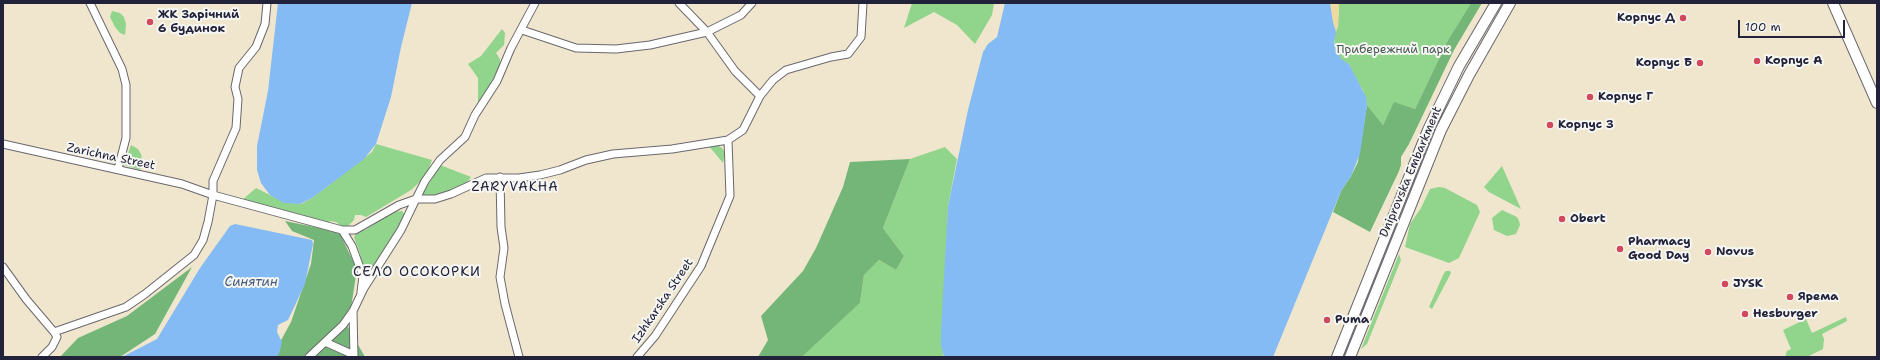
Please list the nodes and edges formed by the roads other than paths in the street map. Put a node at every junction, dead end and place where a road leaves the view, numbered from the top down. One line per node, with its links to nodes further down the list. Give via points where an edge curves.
1 (90, 3): 16 (street, via 122,69 126,85 126,138)
2 (267, 3): 18 (street, via 265,24 256,46 239,68 235,87 238,99 236,128 213,181)
3 (535, 3): 10 (street)
4 (679, 3): 11 (street)
5 (752, 3): 11 (street, via 741,15)
6 (862, 3): 12 (street, via 861,37 848,54 786,70 773,80)
7 (1496, 3): 31 (main road, Dniprovska Embarkment, via 1459,66 1428,130)
8 (1510, 3): 32 (main road, Dniprovska Embarkment, via 1441,130)
9 (1833, 3): 13 (main road)
10 (522, 30): 11 (street, via 576,48 616,49 650,45); 19 (street, via 465,137 440,160)
11 (707, 32): 12 (street, via 735,71)
12 (760, 96): 14 (street, via 743,130)
13 (1877, 103)
14 (728, 140): 17 (street, via 672,149 613,154 540,175); 30 (street, Izhkarska Street, via 730,196 701,266)
15 (3, 144): 16 (street, Zarichna Street)
16 (118, 169): 18 (street, Zarichna Street, via 182,184)
17 (500, 177): 19 (street, via 486,178 452,194 434,199); 29 (street, via 504,248 500,277)
18 (213, 195): 20 (street, Zarichna Street); 24 (street, via 203,240 194,255 126,307)
19 (416, 199): 20 (street, via 399,205 355,230); 22 (street, via 401,230)
20 (342, 230): 22 (street, via 352,246 363,276)
21 (3, 266): 24 (street)
22 (360, 295): 23 (street)
23 (353, 311): 25 (street); 26 (street)
24 (54, 332): 27 (street, via 57,337)
25 (325, 342): 26 (street); 28 (street)
26 (354, 356)
27 (42, 357)
28 (309, 357)
29 (519, 357)
30 (637, 357)
31 (1336, 357)
32 (1350, 357)

